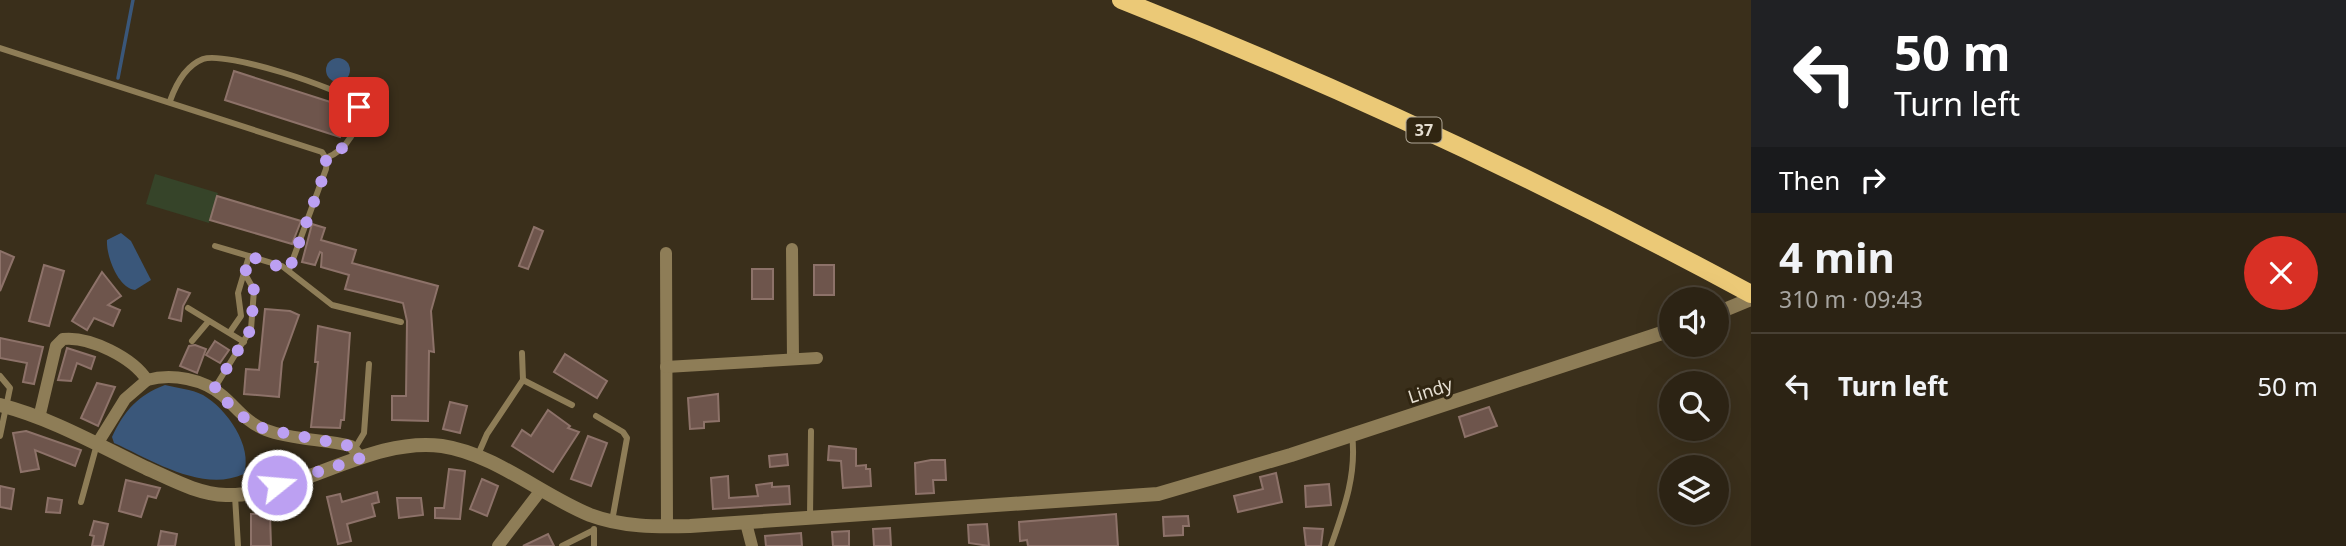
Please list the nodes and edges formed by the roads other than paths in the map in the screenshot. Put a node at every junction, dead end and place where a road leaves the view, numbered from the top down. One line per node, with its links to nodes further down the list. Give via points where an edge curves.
1 (1121, 0): 11 (main road, 37, via 1382,111 1576,203)
2 (0, 48): 3 (lane)
3 (170, 101): 4 (lane, via 312,147); 4 (lane, via 181,76 199,61 249,62 359,104 348,143)
4 (326, 158): 9 (lane)
5 (215, 246): 8 (lane)
6 (792, 248): 24 (street)
7 (666, 253): 26 (street)
8 (249, 256): 9 (lane); 10 (lane)
9 (289, 270): 17 (lane, via 332,305)
10 (245, 274): 14 (lane, via 238,293); 15 (lane, via 254,290)
11 (1751, 297): 13 (street)
12 (188, 307): 16 (lane)
13 (1729, 307)
14 (241, 310): 15 (lane); 18 (lane)
15 (253, 312): 21 (lane)
16 (208, 322): 18 (lane); 20 (lane)
17 (401, 322)
18 (230, 332): 21 (lane)
19 (1659, 334): 36 (street, Lindy)
20 (192, 341)
21 (244, 342): 30 (lane)
22 (522, 353): 29 (lane)
23 (817, 358): 24 (street)
24 (793, 359): 26 (street)
25 (369, 364): 39 (lane, via 364,433)
26 (666, 367): 47 (street)
27 (0, 376): 32 (lane, via 10,385)
28 (147, 380): 30 (street, via 170,377); 34 (street, via 121,358 80,340 63,339 56,346); 38 (street, via 125,399)
29 (523, 380): 31 (lane); 40 (lane)
30 (214, 389): 39 (street, via 240,415 264,429)
31 (572, 405)
32 (3, 406): 34 (street); 37 (lane)
33 (596, 416): 45 (lane, via 626,438)
34 (38, 418): 38 (street)
35 (811, 431): 44 (lane)
36 (1352, 435): 44 (street, Lindy, via 1200,484 1135,497); 54 (lane, via 1351,484)
37 (0, 436)
38 (97, 444): 42 (street, via 193,488); 43 (lane)
39 (358, 453): 40 (street, Lindy, via 431,445); 42 (street, Lindy)
40 (477, 457): 41 (street, Lindy)
41 (541, 490): 45 (street, Lindy); 50 (street)
42 (235, 494): 49 (lane)
43 (81, 502)
44 (810, 519): 46 (street, Lindy)
45 (602, 523): 47 (street, Lindy); 48 (lane); 52 (lane)
46 (746, 523): 47 (street, Lindy); 53 (street)
47 (667, 527)
48 (569, 544): 51 (lane)
49 (238, 546)
50 (498, 546)
51 (562, 546)
52 (594, 546)
53 (752, 546)
54 (1332, 546)

